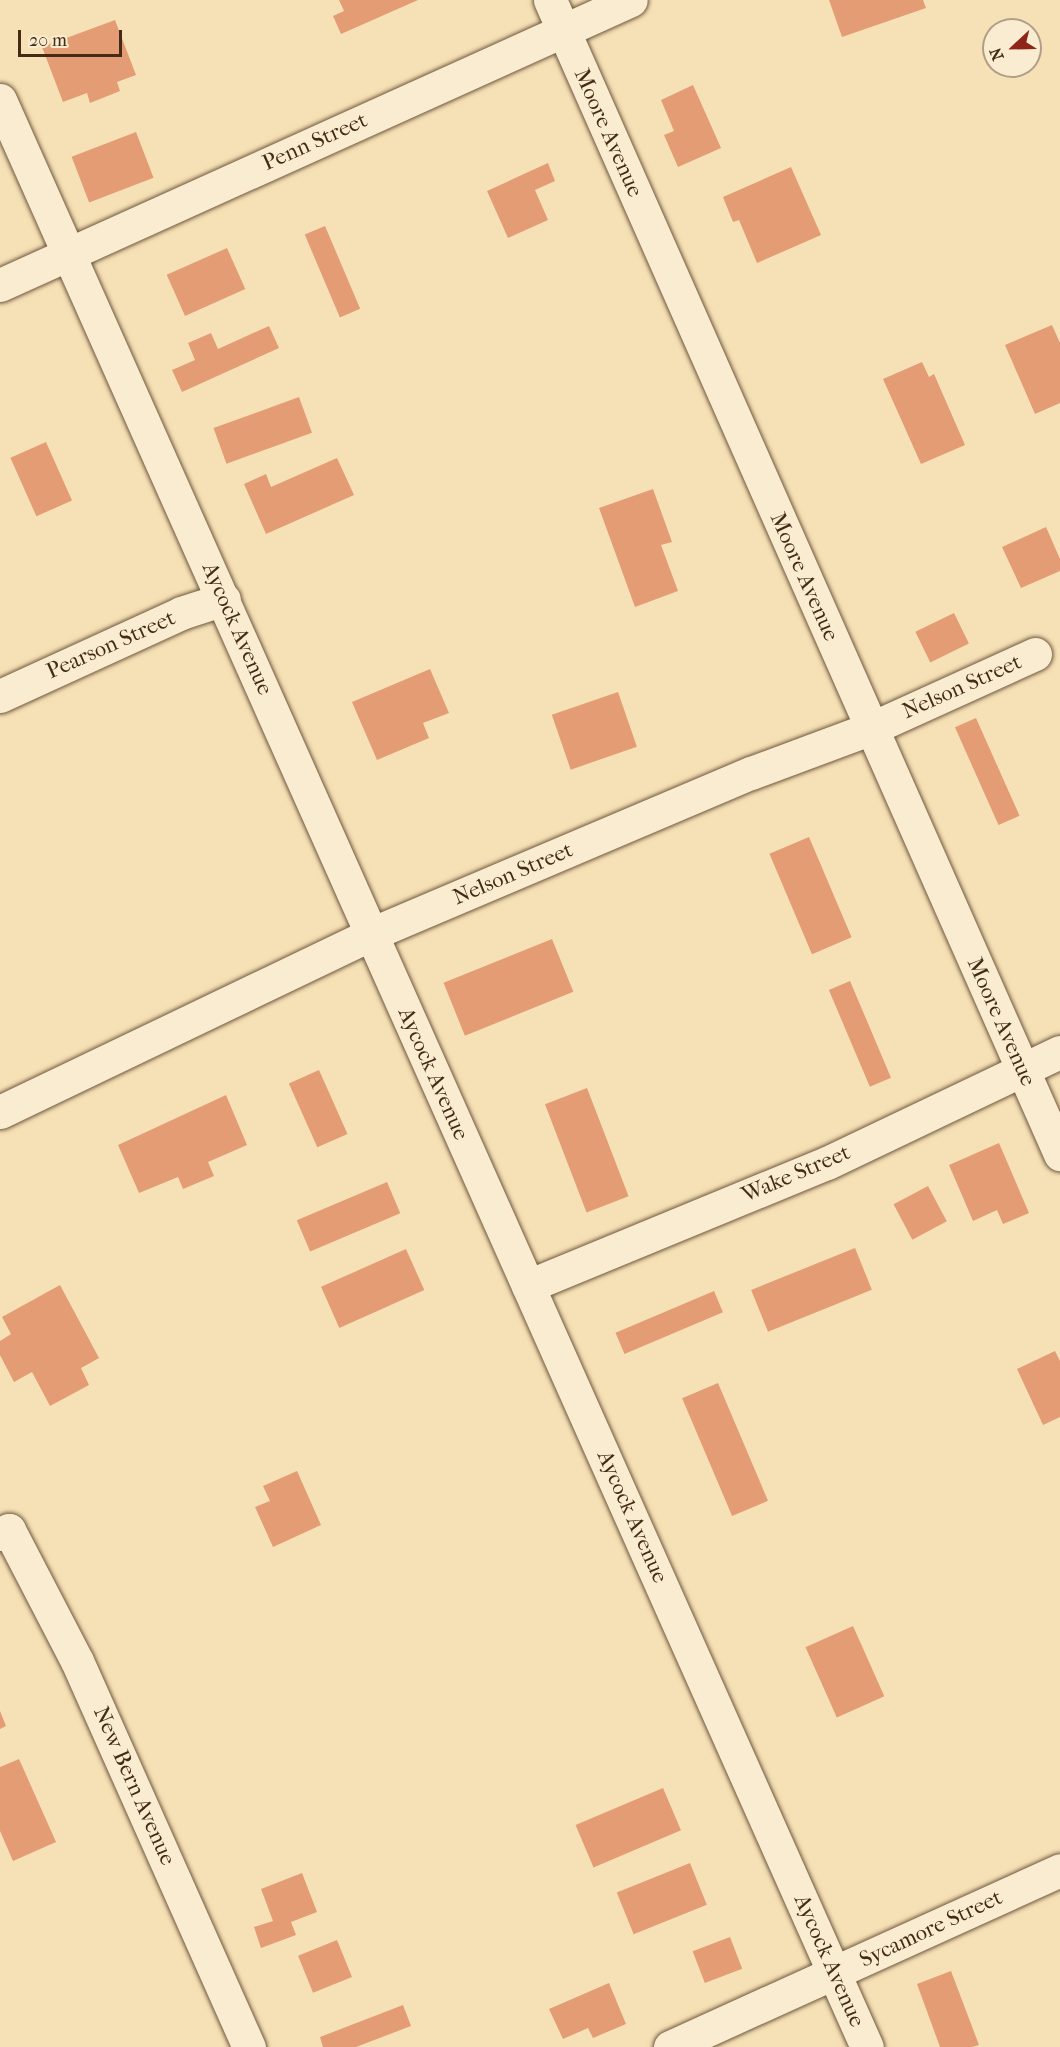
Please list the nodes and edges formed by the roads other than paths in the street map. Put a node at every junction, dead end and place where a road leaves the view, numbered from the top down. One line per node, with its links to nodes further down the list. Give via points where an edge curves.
1 (550, 0): 3 (street, Moore Avenue)
2 (631, 0): 3 (street, Penn Street)
3 (564, 32): 5 (street, Penn Street); 10 (street, Moore Avenue)
4 (0, 100): 5 (street, Aycock Avenue)
5 (68, 255): 6 (street, Penn Street); 7 (street, Aycock Avenue)
6 (0, 285)
7 (224, 599): 9 (street, Pearson Street, via 181,614); 11 (street, Aycock Avenue)
8 (1035, 654): 10 (street, Nelson Street)
9 (0, 696)
10 (872, 728): 11 (street, Nelson Street, via 752,773); 13 (street, Moore Avenue)
11 (371, 934): 14 (street, Nelson Street); 16 (street, Aycock Avenue)
12 (1060, 1052): 13 (street, Wake Street)
13 (1023, 1071): 15 (street, Moore Avenue); 16 (street, Wake Street, via 827,1163)
14 (0, 1112)
15 (1060, 1154)
16 (528, 1286): 19 (street, Aycock Avenue)
17 (5, 1532): 20 (street, New Bern Avenue, via 77,1661)
18 (1060, 1870): 19 (street, Sycamore Street)
19 (834, 1973): 21 (street, Sycamore Street); 22 (street, Aycock Avenue)
20 (249, 2047)
21 (670, 2047)
22 (867, 2047)

